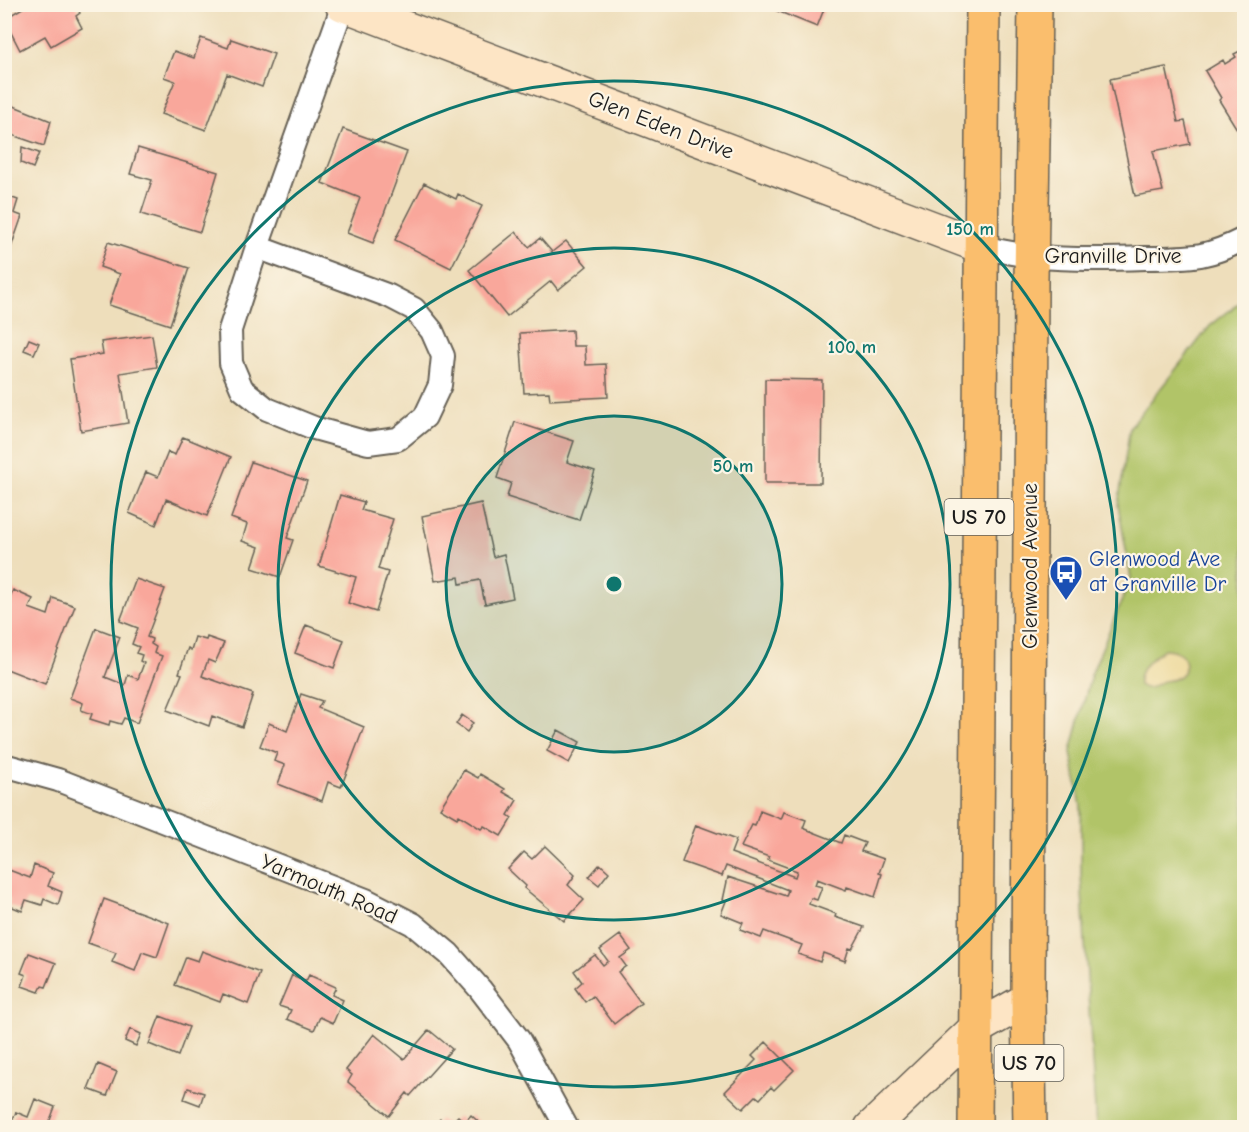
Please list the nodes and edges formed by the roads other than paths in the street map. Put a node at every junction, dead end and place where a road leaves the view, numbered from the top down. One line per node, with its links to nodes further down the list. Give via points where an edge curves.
1 (983, 4): 5 (main road, US 70)
2 (1035, 4): 7 (main road, Glenwood Avenue / US 70)
3 (343, 5): 5 (main road, Glen Eden Drive); 6 (street)
4 (1245, 239): 7 (street, Granville Drive, via 1188,257)
5 (980, 246): 7 (street, Granville Drive); 10 (main road, US 70)
6 (257, 247): 6 (street, via 230,330 231,363 242,388 267,409 314,428 368,443 398,439 424,417 440,385 443,356 432,331 414,309)
7 (1032, 256): 9 (main road, Glenwood Avenue / US 70)
8 (4, 765): 11 (street, Yarmouth Road, via 58,780 366,900 412,924 448,954 519,1040)
9 (1028, 999): 10 (main road); 14 (main road, Glenwood Avenue / US 70)
10 (975, 1029): 12 (main road); 13 (main road, US 70)
11 (567, 1128)
12 (871, 1128)
13 (975, 1128)
14 (1030, 1128)

